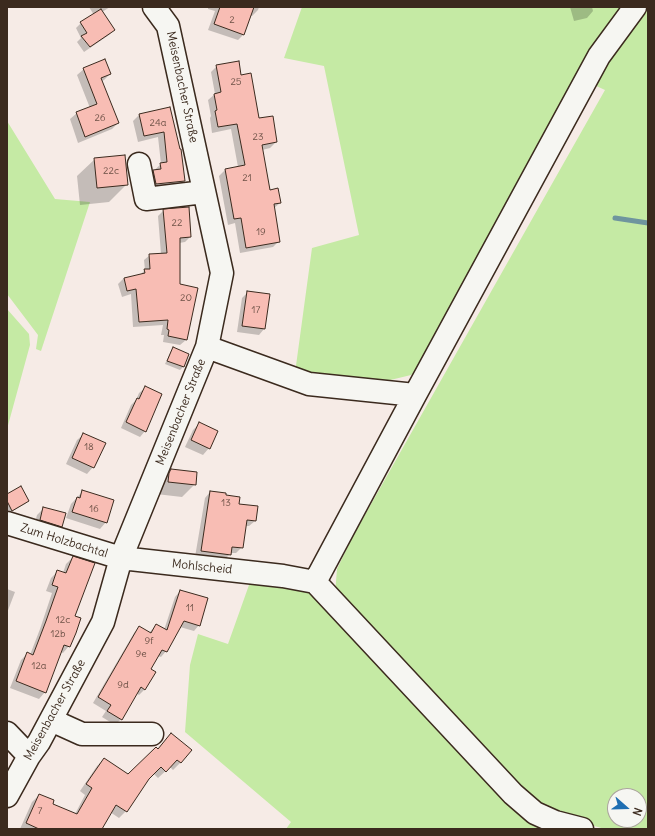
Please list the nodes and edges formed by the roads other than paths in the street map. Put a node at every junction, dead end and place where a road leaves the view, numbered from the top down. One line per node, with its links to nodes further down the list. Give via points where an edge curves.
1 (154, 7): 4 (street, Meisenbacher Straße, via 168,26)
2 (635, 7): 6 (street, via 599,56)
3 (140, 164): 4 (street, via 146,199)
4 (204, 192): 5 (street, Meisenbacher Straße, via 222,273)
5 (207, 347): 6 (street, via 308,384); 8 (street, Meisenbacher Straße)
6 (415, 395): 9 (street)
7 (7, 523): 8 (street, Zum Holzbachtal)
8 (121, 558): 9 (street, Mohlscheid, via 283,576); 10 (street, Meisenbacher Straße, via 103,622)
9 (315, 582): 15 (street, via 514,794 535,813 555,822)
10 (51, 720): 12 (street, via 82,734); 13 (street, Meisenbacher Straße)
11 (7, 733): 13 (street)
12 (152, 734)
13 (29, 756): 14 (street, Meisenbacher Straße)
14 (7, 796)
15 (582, 829)

